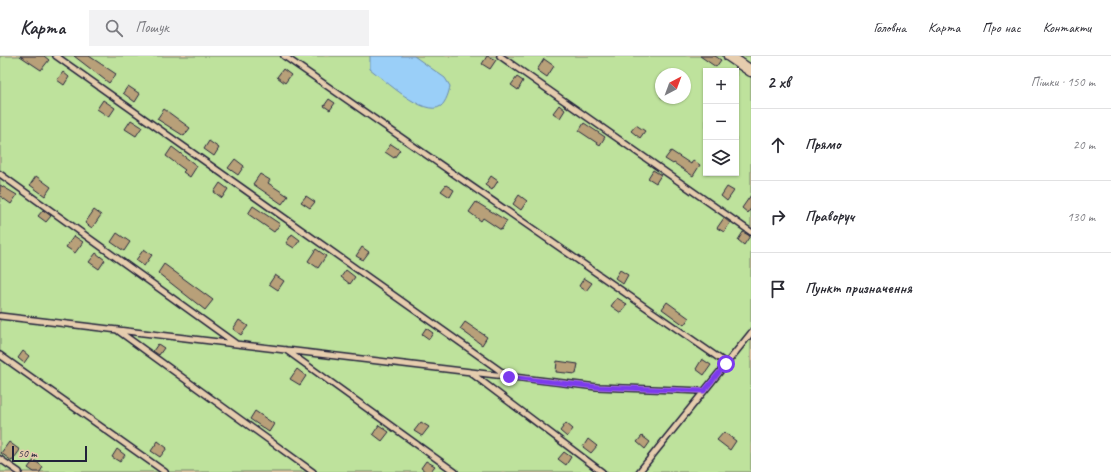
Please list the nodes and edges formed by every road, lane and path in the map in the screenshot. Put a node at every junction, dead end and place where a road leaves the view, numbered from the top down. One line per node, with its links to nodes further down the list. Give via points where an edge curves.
1 (56, 56): 16 (lane)
2 (284, 56): 14 (lane)
3 (500, 56): 7 (lane)
4 (728, 56): 5 (street)
5 (751, 71)
6 (0, 174): 11 (lane)
7 (751, 232)
8 (0, 316): 9 (lane)
9 (116, 330): 11 (lane); 21 (lane)
10 (751, 333): 14 (lane)
11 (236, 344): 12 (lane)
12 (285, 350): 15 (lane); 22 (lane)
13 (0, 355): 20 (lane)
14 (726, 364): 17 (lane)
15 (470, 372): 16 (lane); 23 (lane)
16 (509, 377): 17 (lane, via 597,387)
17 (704, 391): 24 (lane)
18 (0, 459): 19 (lane)
19 (19, 472)
20 (165, 472)
21 (313, 472)
22 (455, 472)
23 (602, 472)
24 (639, 472)

